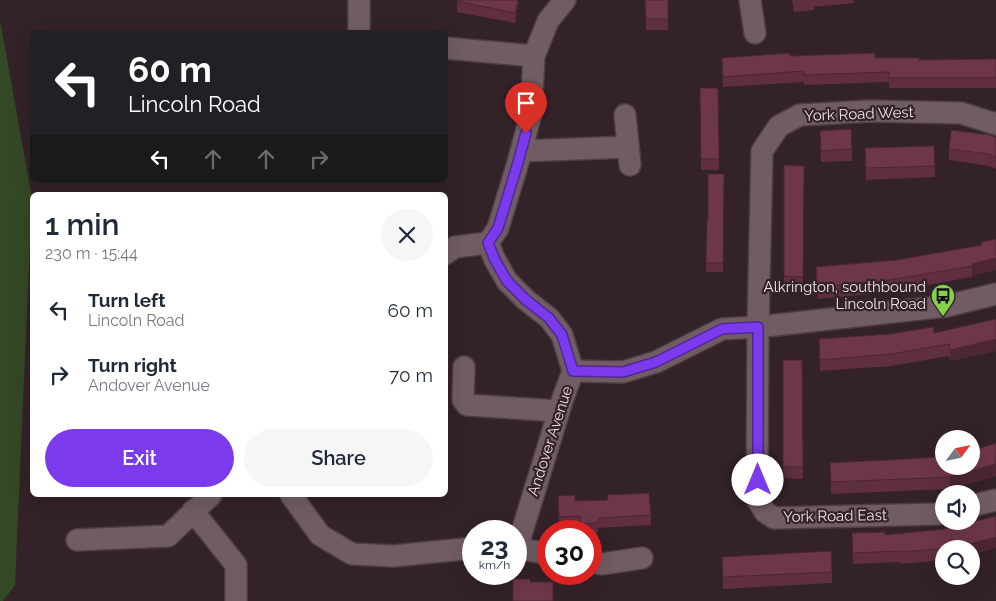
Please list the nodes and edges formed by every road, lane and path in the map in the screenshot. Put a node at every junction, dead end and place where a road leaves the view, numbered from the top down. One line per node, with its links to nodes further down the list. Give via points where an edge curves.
1 (359, 0): 4 (street)
2 (565, 0): 7 (street, via 548,21)
3 (750, 0): 5 (street)
4 (359, 30)
5 (755, 33)
6 (448, 48): 7 (street)
7 (534, 56): 10 (street, via 531,114)
8 (625, 115): 10 (street, via 629,156)
9 (996, 124): 14 (street, York Road West, via 961,113 870,111 800,115 779,126 762,151)
10 (521, 151): 11 (street, via 498,228)
11 (488, 243): 12 (street, via 455,247); 16 (street, Andover Avenue, via 507,281 549,318 562,335)
12 (448, 252)
13 (996, 294): 14 (street, via 947,306)
14 (758, 327): 16 (street, via 722,329 656,362 623,372); 23 (street, York Road East, via 757,499 766,512 774,518)
15 (464, 367): 17 (street, via 463,400 466,405)
16 (573, 371): 17 (street, Andover Avenue)
17 (559, 411): 24 (street, Andover Avenue)
18 (209, 497): 22 (street)
19 (292, 497): 26 (street, via 320,534 352,554 393,556)
20 (996, 500): 21 (street)
21 (980, 504)
22 (193, 511): 25 (street, via 168,536); 29 (street, via 236,565)
23 (935, 514)
24 (526, 520)
25 (77, 540)
26 (462, 549)
27 (642, 558): 28 (street)
28 (602, 564)
29 (236, 601)

